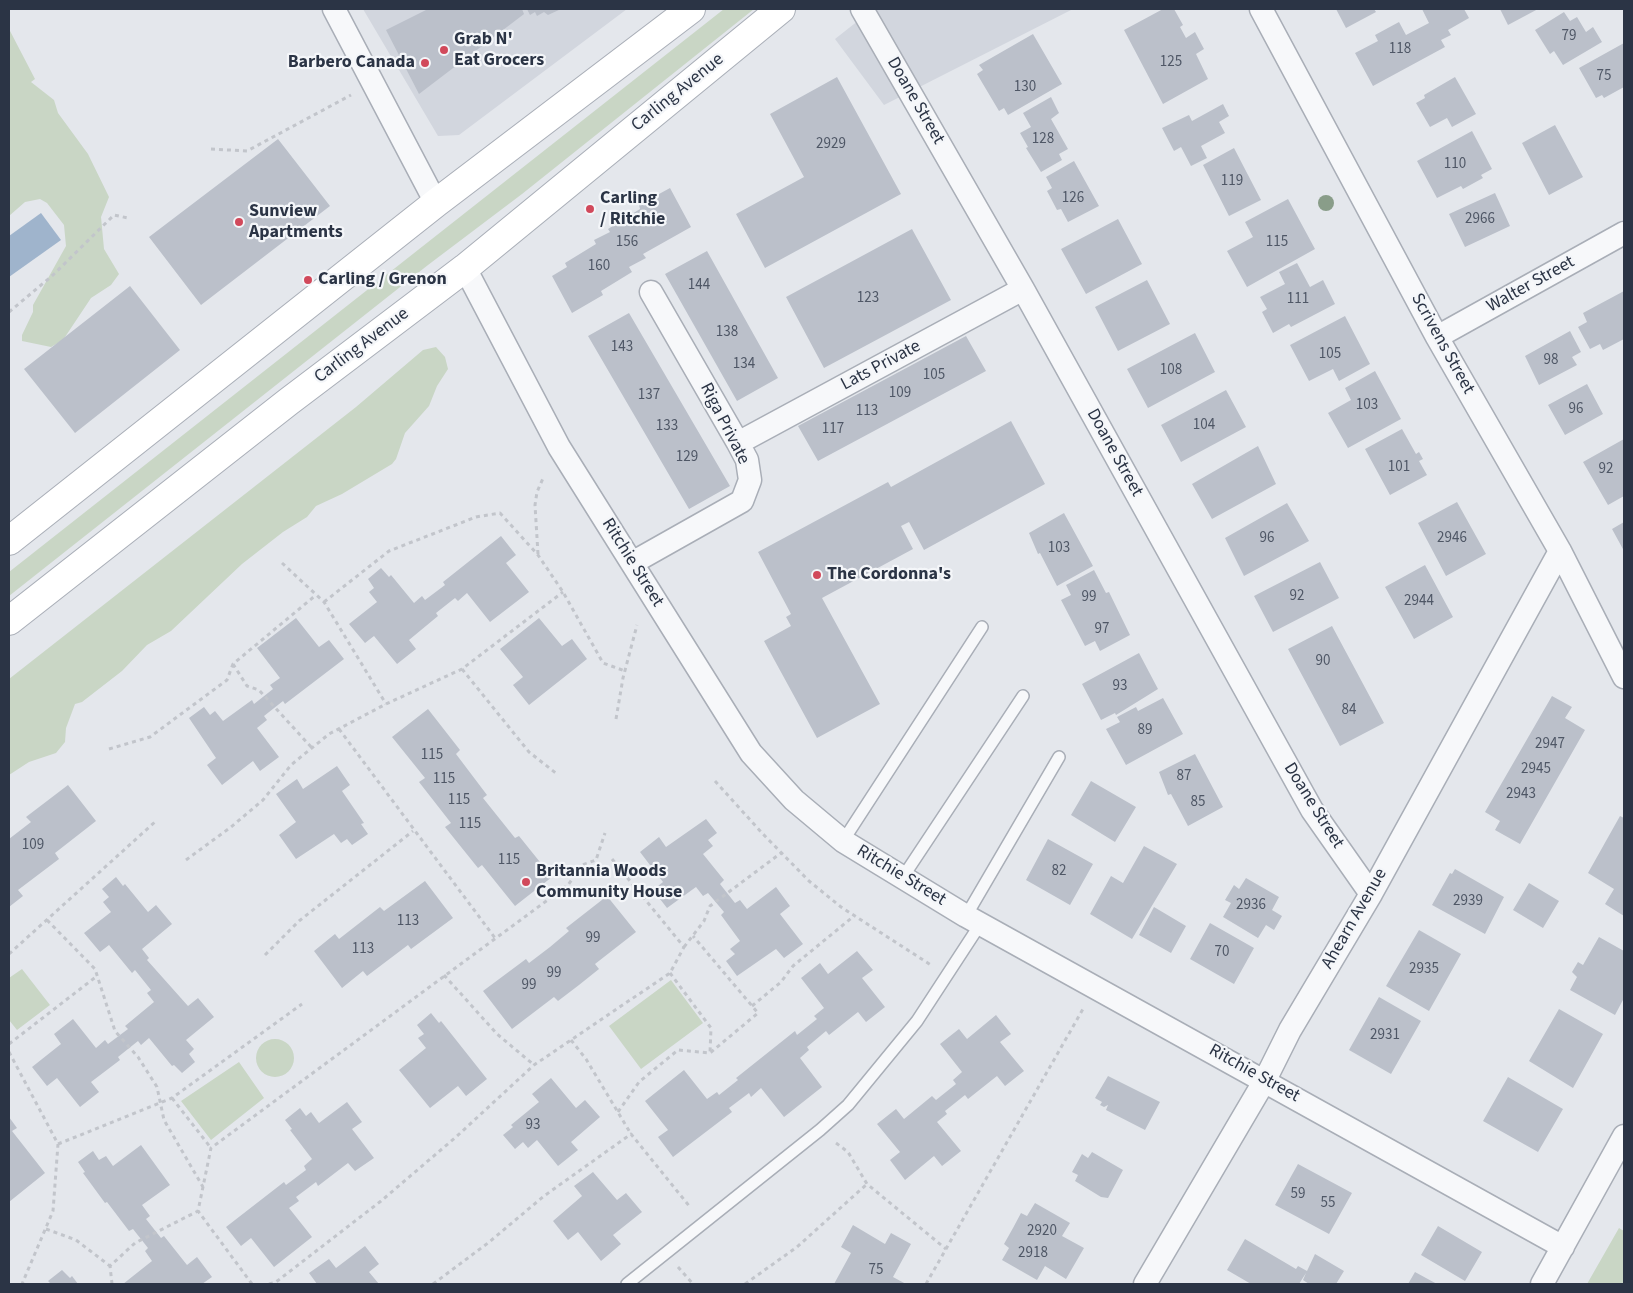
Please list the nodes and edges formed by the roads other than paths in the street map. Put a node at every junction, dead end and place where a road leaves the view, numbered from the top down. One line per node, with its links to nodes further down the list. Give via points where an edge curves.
1 (334, 9): 6 (street)
2 (691, 9): 6 (main road)
3 (781, 9): 8 (main road, Carling Avenue)
4 (862, 9): 9 (street, Doane Street)
5 (1261, 9): 11 (street, Scrivens Street)
6 (436, 203): 13 (main road)
7 (1624, 233): 11 (street, Walter Street)
8 (465, 268): 15 (street, Ritchie Street, via 559,447); 16 (main road, Carling Avenue)
9 (1024, 289): 12 (street, Lats Private); 23 (street, Doane Street, via 1312,810)
10 (651, 292): 12 (street, Riga Private)
11 (1437, 337): 14 (street, Scrivens Street)
12 (738, 443): 15 (street, Riga Private, via 747,460 750,480 742,501)
13 (9, 541)
14 (1560, 551): 18 (street, Scrivens Street); 23 (street, Ahearn Avenue)
15 (632, 563): 21 (street, Ritchie Street, via 751,753 794,800)
16 (9, 621)
17 (982, 627): 21 (lane)
18 (1624, 677)
19 (1023, 696): 22 (lane)
20 (1059, 757): 24 (lane)
21 (843, 841): 22 (street, Ritchie Street)
22 (903, 877): 24 (street, Ritchie Street)
23 (1371, 894): 25 (street, Ahearn Avenue, via 1290,1030)
24 (974, 920): 25 (street, Ritchie Street); 28 (lane, via 917,1021 848,1105)
25 (1265, 1080): 27 (street, Ritchie Street); 29 (street, Ahearn Avenue)
26 (1624, 1136): 27 (street)
27 (1563, 1247): 30 (street)
28 (627, 1284)
29 (1145, 1284)
30 (1542, 1284)

